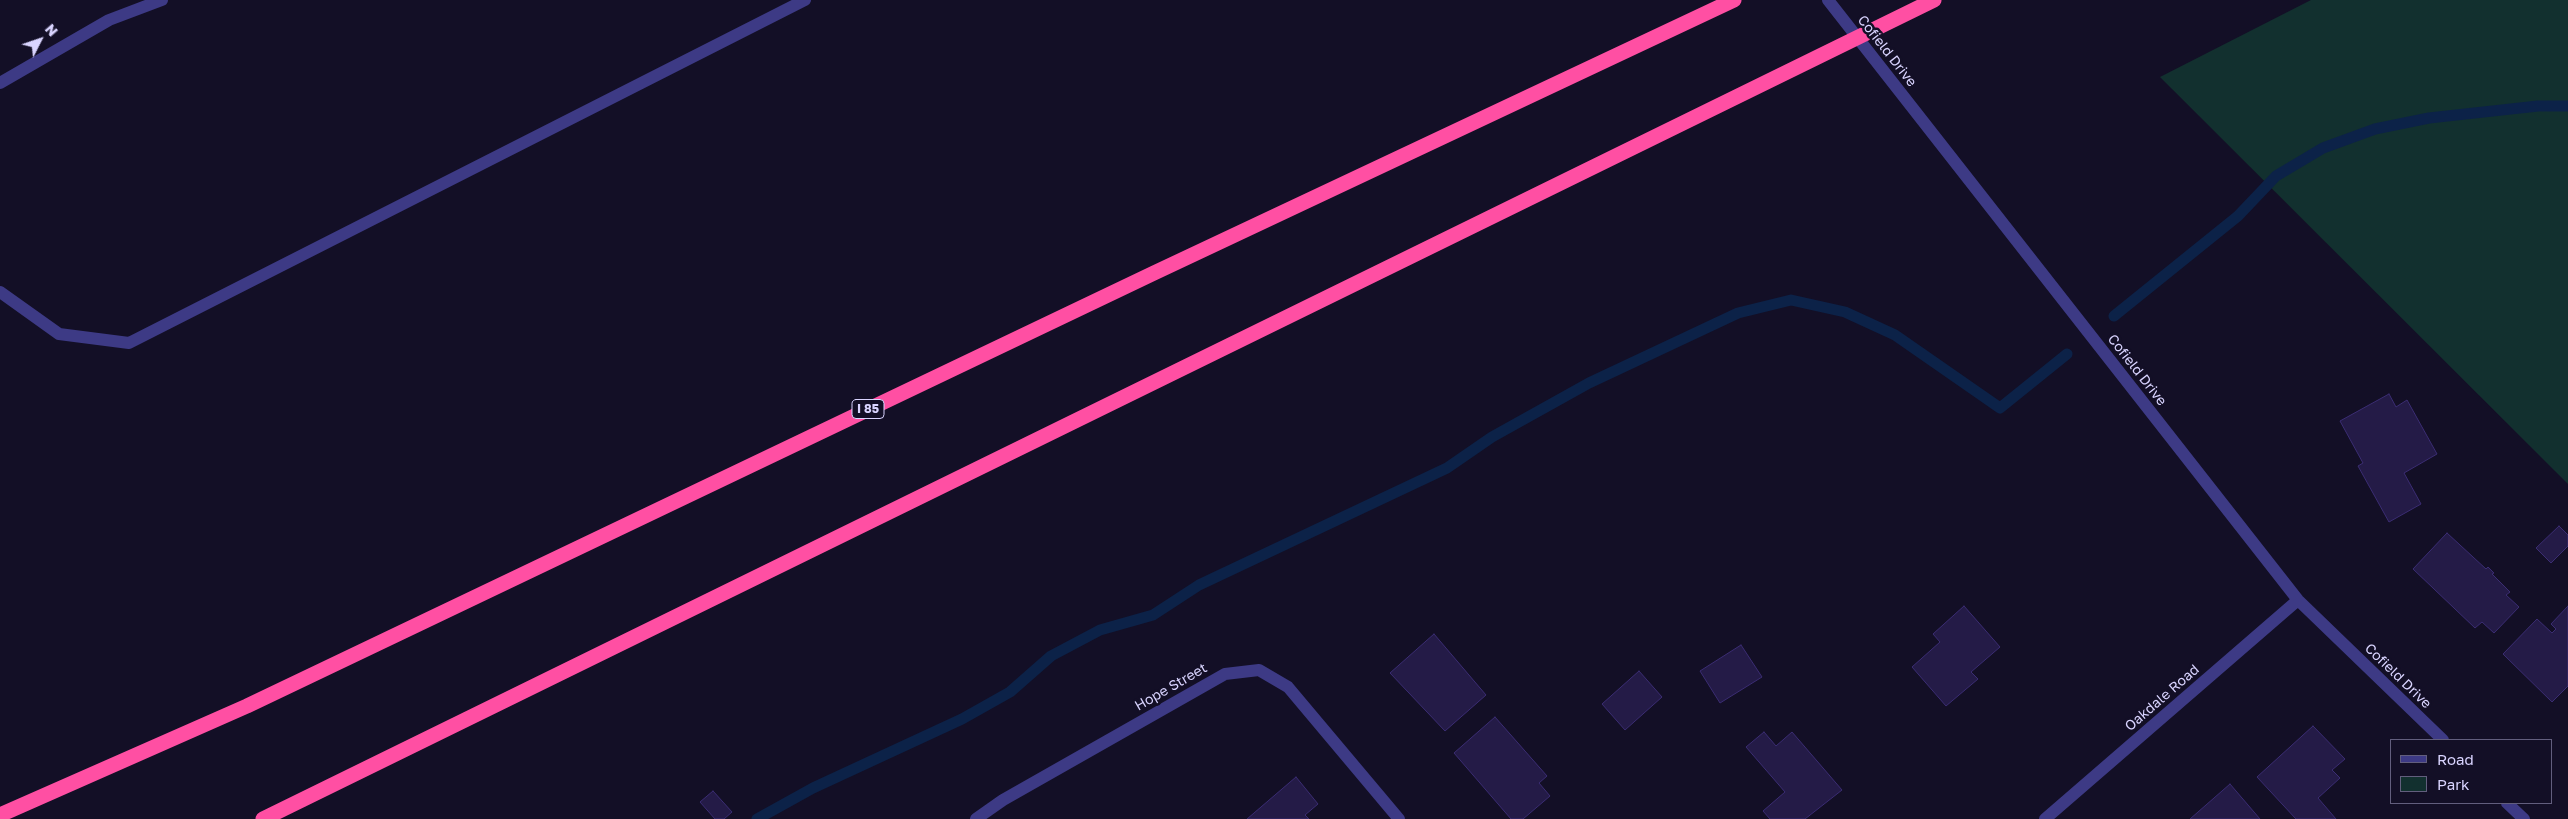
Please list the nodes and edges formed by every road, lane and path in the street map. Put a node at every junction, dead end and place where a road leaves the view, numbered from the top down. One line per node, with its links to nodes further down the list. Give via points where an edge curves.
1 (162, 0): 6 (street, via 110,20)
2 (805, 0): 7 (street, via 129,343 60,334)
3 (1734, 0): 11 (highway, I 85, via 246,706)
4 (1828, 0): 8 (street, Cofield Drive)
5 (1934, 0): 12 (highway)
6 (0, 83)
7 (0, 292)
8 (2298, 600): 9 (street, Cofield Drive); 15 (street, Oakdale Road)
9 (2441, 739)
10 (2508, 804): 16 (street)
11 (0, 815)
12 (263, 819)
13 (976, 819): 14 (street, Hope Street, via 1003,800 1225,674 1259,670 1288,687)
14 (1399, 819)
15 (2045, 819)
16 (2524, 819)

